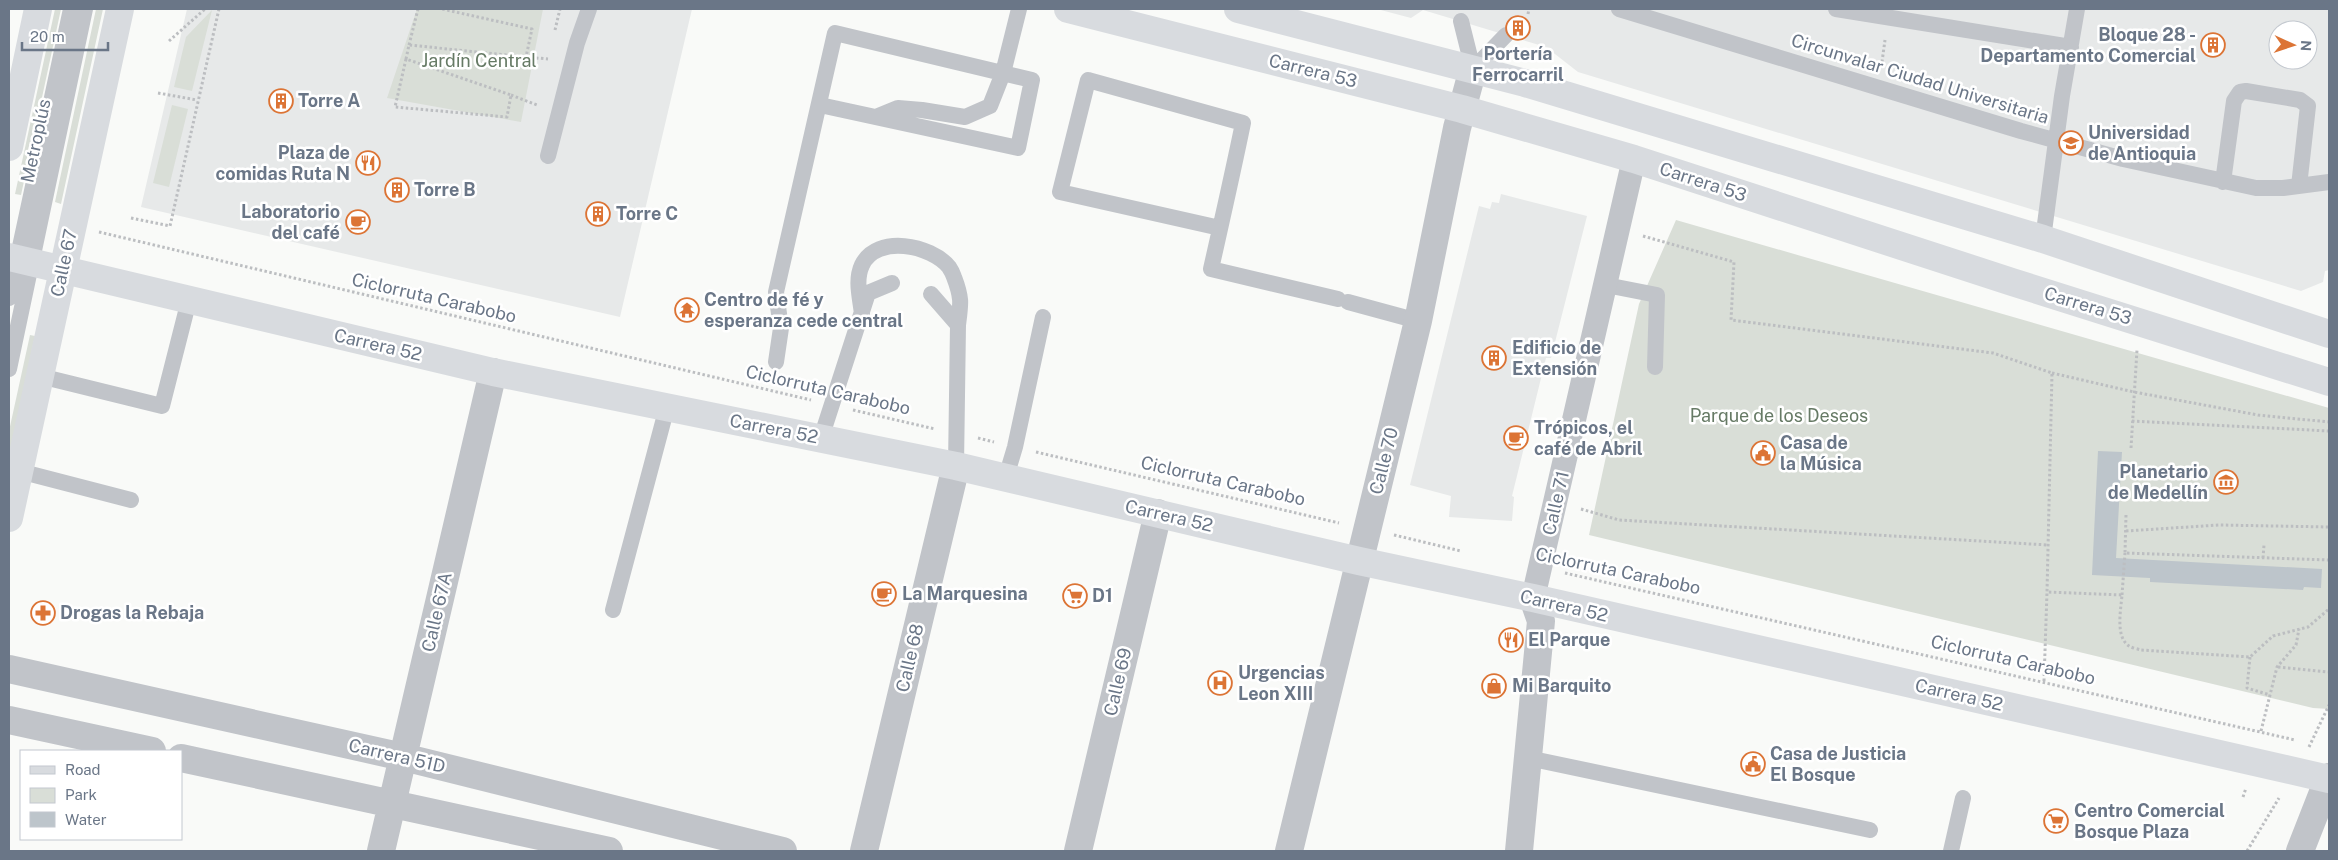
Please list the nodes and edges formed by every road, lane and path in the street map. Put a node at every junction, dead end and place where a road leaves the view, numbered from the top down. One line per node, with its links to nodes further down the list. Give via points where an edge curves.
1 (38, 9): 40 (main road)
2 (71, 9): 51 (lane, Metroplús)
3 (85, 9): 51 (lane, Metroplús)
4 (120, 9): 52 (main road, Calle 67)
5 (205, 9): 21 (path)
6 (219, 9): 34 (path)
7 (418, 9): 22 (path)
8 (442, 9): 25 (path, via 532,30)
9 (589, 9): 41 (lane)
10 (1019, 9): 31 (lane)
11 (1068, 9): 37 (main road, Carrera 53)
12 (1238, 9): 30 (main road)
13 (1530, 9): 17 (path)
14 (1619, 9): 39 (lane, Circunvalar Ciudad Universitaria)
15 (1836, 9): 23 (lane)
16 (2077, 9): 23 (lane)
17 (1528, 14)
18 (1461, 21): 30 (lane)
19 (1886, 33): 29 (path)
20 (1506, 35): 30 (lane)
21 (169, 41)
22 (409, 46): 25 (path); 26 (path)
23 (2070, 47): 39 (lane)
24 (2089, 54): 28 (path)
25 (526, 57): 27 (path)
26 (406, 59): 33 (path); 33 (path, via 395,107 507,117)
27 (548, 59)
28 (2116, 59)
29 (1882, 62)
30 (1473, 69): 37 (street, Calle 70); 50 (main road)
31 (1003, 73): 35 (lane, via 835,33); 38 (lane, via 990,106 965,117 898,108); 38 (lane, via 1032,80 1018,148)
32 (158, 93): 34 (path)
33 (511, 95): 36 (path)
34 (197, 100): 46 (path, via 170,226)
35 (820, 105): 38 (lane); 64 (lane, via 776,292 781,328)
36 (536, 106)
37 (1462, 109): 42 (main road, Carrera 53); 60 (street, Calle 70)
38 (876, 117)
39 (2056, 140): 43 (lane, Circunvalar Ciudad Universitaria); 50 (lane)
40 (9, 147)
41 (548, 156)
42 (1634, 159): 48 (street, Calle 71); 70 (main road, Carrera 53)
43 (2223, 182): 45 (lane, Circunvalar Ciudad Universitaria, via 2256,188); 45 (lane, via 2234,100 2240,92 2246,91 2300,100 2308,106)
44 (2329, 182): 45 (lane, Circunvalar Ciudad Universitaria)
45 (2299, 186)
46 (131, 218)
47 (1220, 228): 47 (lane, via 1243,122 1088,80 1060,192); 60 (lane, via 1211,269)
48 (1619, 229): 54 (street, Calle 71); 68 (path, via 1734,262 1731,320 1992,353)
49 (112, 234): 72 (path, Ciclorruta Carabobo)
50 (2043, 239): 62 (main road)
51 (19, 259): 52 (main road, Carrera 52); 56 (lane, Metroplús); 66 (lane, Metroplús)
52 (63, 270): 57 (main road, Carrera 52); 69 (main road, Calle 67)
53 (892, 283): 58 (lane, via 868,293)
54 (1606, 285): 65 (lane, via 1657,295); 85 (street, Calle 71)
55 (931, 294): 61 (lane)
56 (9, 298)
57 (188, 300): 67 (main road, Carrera 52); 69 (lane, via 162,406)
58 (862, 314): 61 (lane, via 858,281 863,264 876,250 905,246 933,255 950,267 962,297); 72 (lane)
59 (1043, 317): 79 (lane)
60 (1418, 320): 90 (street, Calle 70)
61 (958, 326): 77 (lane)
62 (2329, 334)
63 (2137, 346): 71 (path)
64 (776, 362)
65 (1655, 367)
66 (9, 369)
67 (493, 372): 73 (main road, Carrera 52); 116 (street, Calle 67A)
68 (2052, 373): 71 (path); 92 (path)
69 (40, 376): 82 (main road, Calle 67)
70 (2329, 382)
71 (2134, 392): 74 (path); 75 (path, via 2258,415)
72 (831, 405): 77 (path, Ciclorruta Carabobo); 78 (lane)
73 (667, 408): 78 (main road, Carrera 52); 104 (lane)
74 (2132, 421): 76 (path); 80 (path)
75 (2329, 422)
76 (2329, 431)
77 (958, 434): 79 (path, Ciclorruta Carabobo); 81 (lane)
78 (821, 438): 81 (main road, Carrera 52)
79 (1015, 447): 83 (lane); 90 (path, Ciclorruta Carabobo)
80 (2131, 448)
81 (956, 466): 83 (main road, Carrera 52); 126 (street, Calle 68)
82 (19, 471): 84 (lane); 88 (main road, Calle 67)
83 (1006, 477): 86 (main road, Carrera 52)
84 (131, 500)
85 (1556, 502): 92 (path, via 1619,520); 99 (street, Calle 71)
86 (1158, 513): 98 (main road, Carrera 52); 127 (street, Calle 69)
87 (2126, 516): 91 (path)
88 (9, 518)
89 (2329, 527): 91 (path, via 2219,525)
90 (1368, 529): 94 (path, Ciclorruta Carabobo); 98 (street, Calle 70)
91 (2126, 531): 95 (path)
92 (2048, 545): 100 (path)
93 (2264, 545): 96 (path)
94 (1468, 553)
95 (2124, 555): 96 (path); 101 (path)
96 (2263, 558): 97 (path)
97 (2329, 560)
98 (1359, 561): 102 (main road, Carrera 52); 128 (street, Calle 70)
99 (1540, 568): 102 (street, Calle 71); 110 (path, Ciclorruta Carabobo)
100 (2047, 592): 101 (path); 110 (path)
101 (2122, 595): 106 (path, via 2120,625 2123,639 2129,646 2141,650)
102 (1533, 598): 118 (street, via 1541,621); 119 (main road, Carrera 52)
103 (2329, 609): 105 (path)
104 (613, 610)
105 (2299, 629): 106 (path, via 2273,636); 107 (path, via 2296,646)
106 (2250, 657): 111 (path, via 2247,688)
107 (2277, 667): 109 (path); 111 (path)
108 (9, 669): 116 (street, Carrera 51D)
109 (2329, 672)
110 (2044, 681): 113 (path, Ciclorruta Carabobo)
111 (2270, 695): 113 (path)
112 (9, 720): 115 (street)
113 (2262, 730): 114 (path, Ciclorruta Carabobo)
114 (2312, 744)
115 (147, 750)
116 (403, 757): 121 (street, Calle 67A); 125 (street, Carrera 51D)
117 (182, 758): 121 (street)
118 (1528, 758): 122 (lane); 129 (street)
119 (2329, 778): 131 (street)
120 (1963, 798): 130 (lane)
121 (392, 804): 123 (street, Calle 67A); 124 (street)
122 (1870, 830)
123 (381, 851)
124 (609, 851)
125 (783, 851)
126 (864, 851)
127 (1078, 851)
128 (1289, 851)
129 (1519, 851)
130 (1951, 851)
131 (2300, 851)

